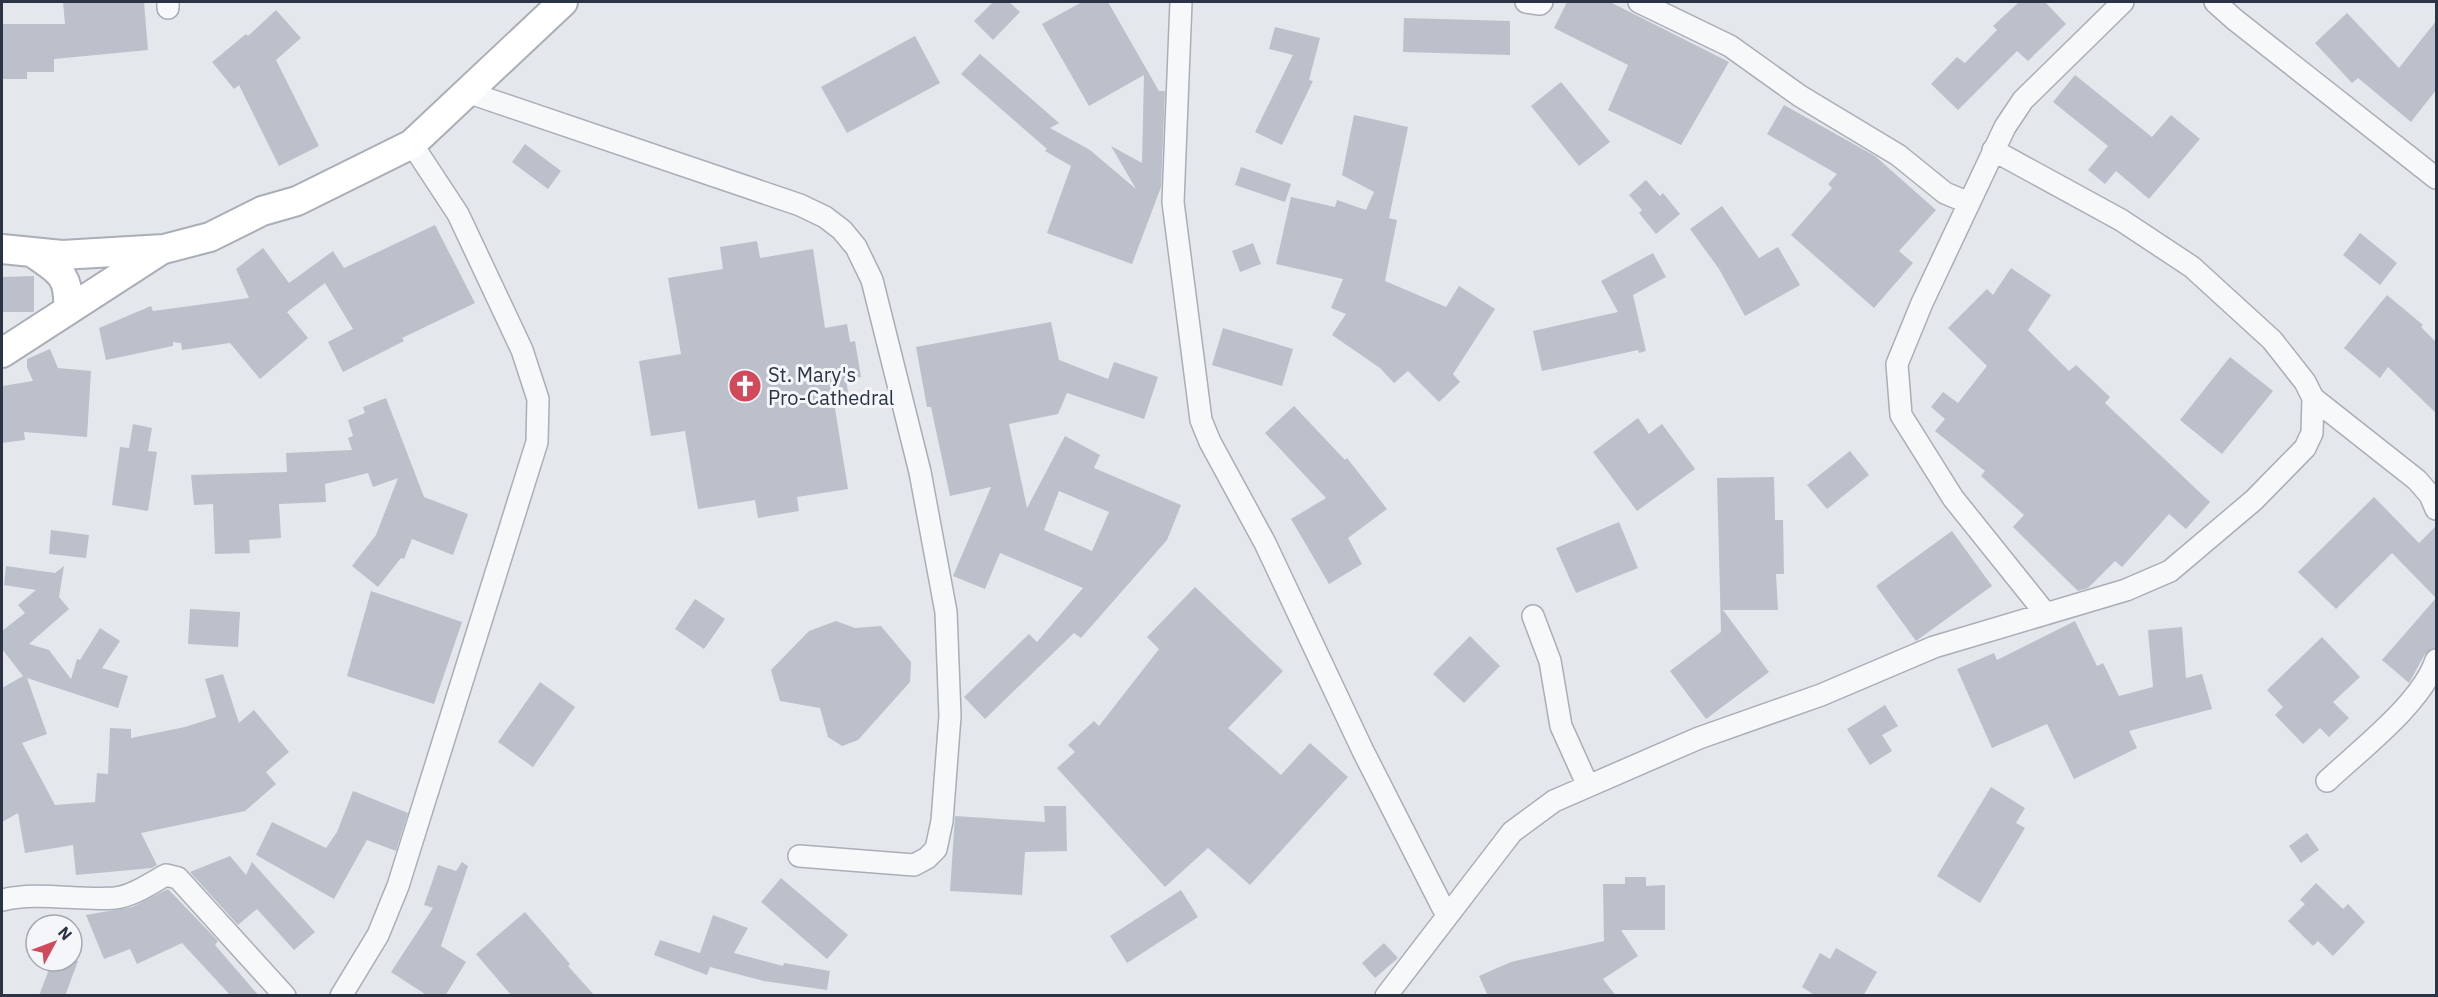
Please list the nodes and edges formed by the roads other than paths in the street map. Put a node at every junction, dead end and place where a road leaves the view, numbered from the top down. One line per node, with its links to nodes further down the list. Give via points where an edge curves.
1 (563, 2): 8 (street)
2 (1181, 2): 27 (street, via 1173,202 1201,420)
3 (1526, 2): 4 (street)
4 (1542, 2)
5 (1639, 2): 12 (street, via 1730,46 1800,96 1898,155 1945,193)
6 (2123, 2): 10 (street, via 2023,100)
7 (2215, 2): 11 (street)
8 (467, 92): 9 (street); 25 (street, via 800,205 842,230 856,247 872,280 920,472 946,612 951,716 942,821 936,849 914,865)
9 (412, 144): 14 (street, via 297,201 262,211 210,237); 29 (street, via 458,214 522,350 538,399 537,442 398,886 378,935)
10 (1993, 150): 12 (street); 18 (street, via 2121,220 2192,267 2272,340)
11 (2436, 178)
12 (1969, 203): 20 (street, via 1897,364 1901,415 1953,498)
13 (2, 249): 15 (street)
14 (164, 249): 15 (street); 16 (street)
15 (33, 253): 16 (street, via 65,278)
16 (68, 310): 17 (street)
17 (2, 353)
18 (2313, 398): 19 (street, via 2417,480); 20 (street, via 2312,433 2305,448 2254,500 2170,571 2126,590)
19 (2436, 509)
20 (2046, 614): 24 (street, via 1934,647 1821,695 1699,738)
21 (1533, 616): 24 (street, via 1550,661 1561,726)
22 (2435, 671): 23 (street, via 2415,698)
23 (2327, 781)
24 (1588, 786): 27 (street, via 1554,801 1512,832)
25 (799, 856)
26 (2, 900): 28 (street, via 116,898 166,875 178,878)
27 (1447, 916): 30 (street)
28 (285, 996)
29 (341, 996)
30 (1386, 996)

